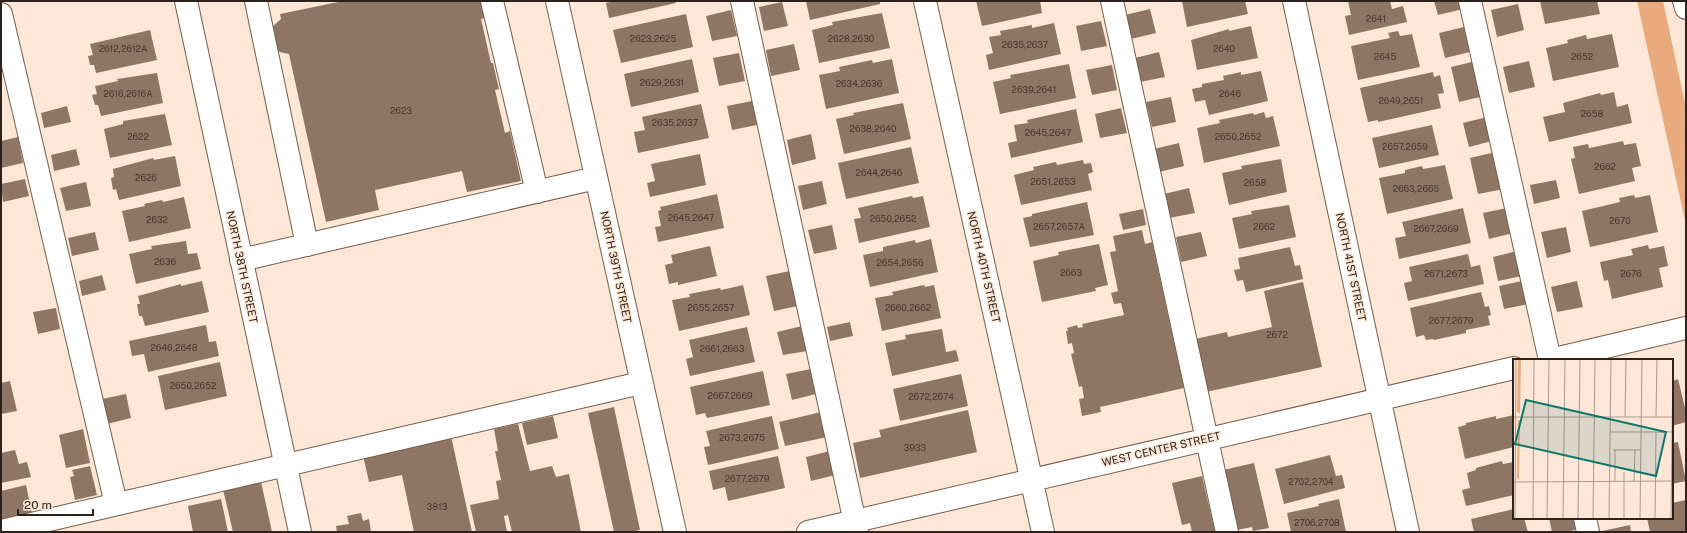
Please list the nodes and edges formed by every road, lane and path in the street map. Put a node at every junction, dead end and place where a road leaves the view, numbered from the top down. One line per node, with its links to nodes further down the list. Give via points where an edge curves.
1 (186, 1): 16 (street, NORTH 38TH STREET)
2 (256, 1): 15 (street)
3 (492, 1): 14 (street)
4 (557, 1): 13 (street, NORTH 39TH STREET)
5 (742, 1): 28 (street)
6 (925, 1): 25 (street, NORTH 40TH STREET)
7 (1112, 1): 23 (street)
8 (1294, 1): 22 (street, NORTH 41ST STREET)
9 (1470, 1): 18 (street)
10 (1684, 1): 11 (street)
11 (1686, 8)
12 (1, 14): 26 (street)
13 (596, 178): 14 (street); 21 (street, NORTH 39TH STREET)
14 (537, 192): 15 (street)
15 (307, 245): 16 (street)
16 (241, 260): 24 (street, NORTH 38TH STREET)
17 (1686, 328): 19 (street)
18 (1550, 359)
19 (1554, 359)
20 (1513, 368): 22 (street, WEST CENTER STREET)
21 (641, 383): 24 (street); 31 (street, NORTH 39TH STREET)
22 (1379, 399): 23 (street, WEST CENTER STREET); 35 (street, NORTH 41ST STREET)
23 (1207, 439): 25 (street, WEST CENTER STREET); 34 (street)
24 (285, 466): 26 (street); 30 (street, NORTH 38TH STREET)
25 (1031, 479): 28 (street, WEST CENTER STREET); 33 (street, NORTH 40TH STREET)
26 (116, 504): 29 (street)
27 (1585, 519): 36 (street)
28 (856, 527): 32 (street, WEST CENTER STREET)
29 (1, 531)
30 (300, 532)
31 (675, 532)
32 (808, 532)
33 (1043, 532)
34 (1227, 532)
35 (1408, 532)
36 (1588, 532)

